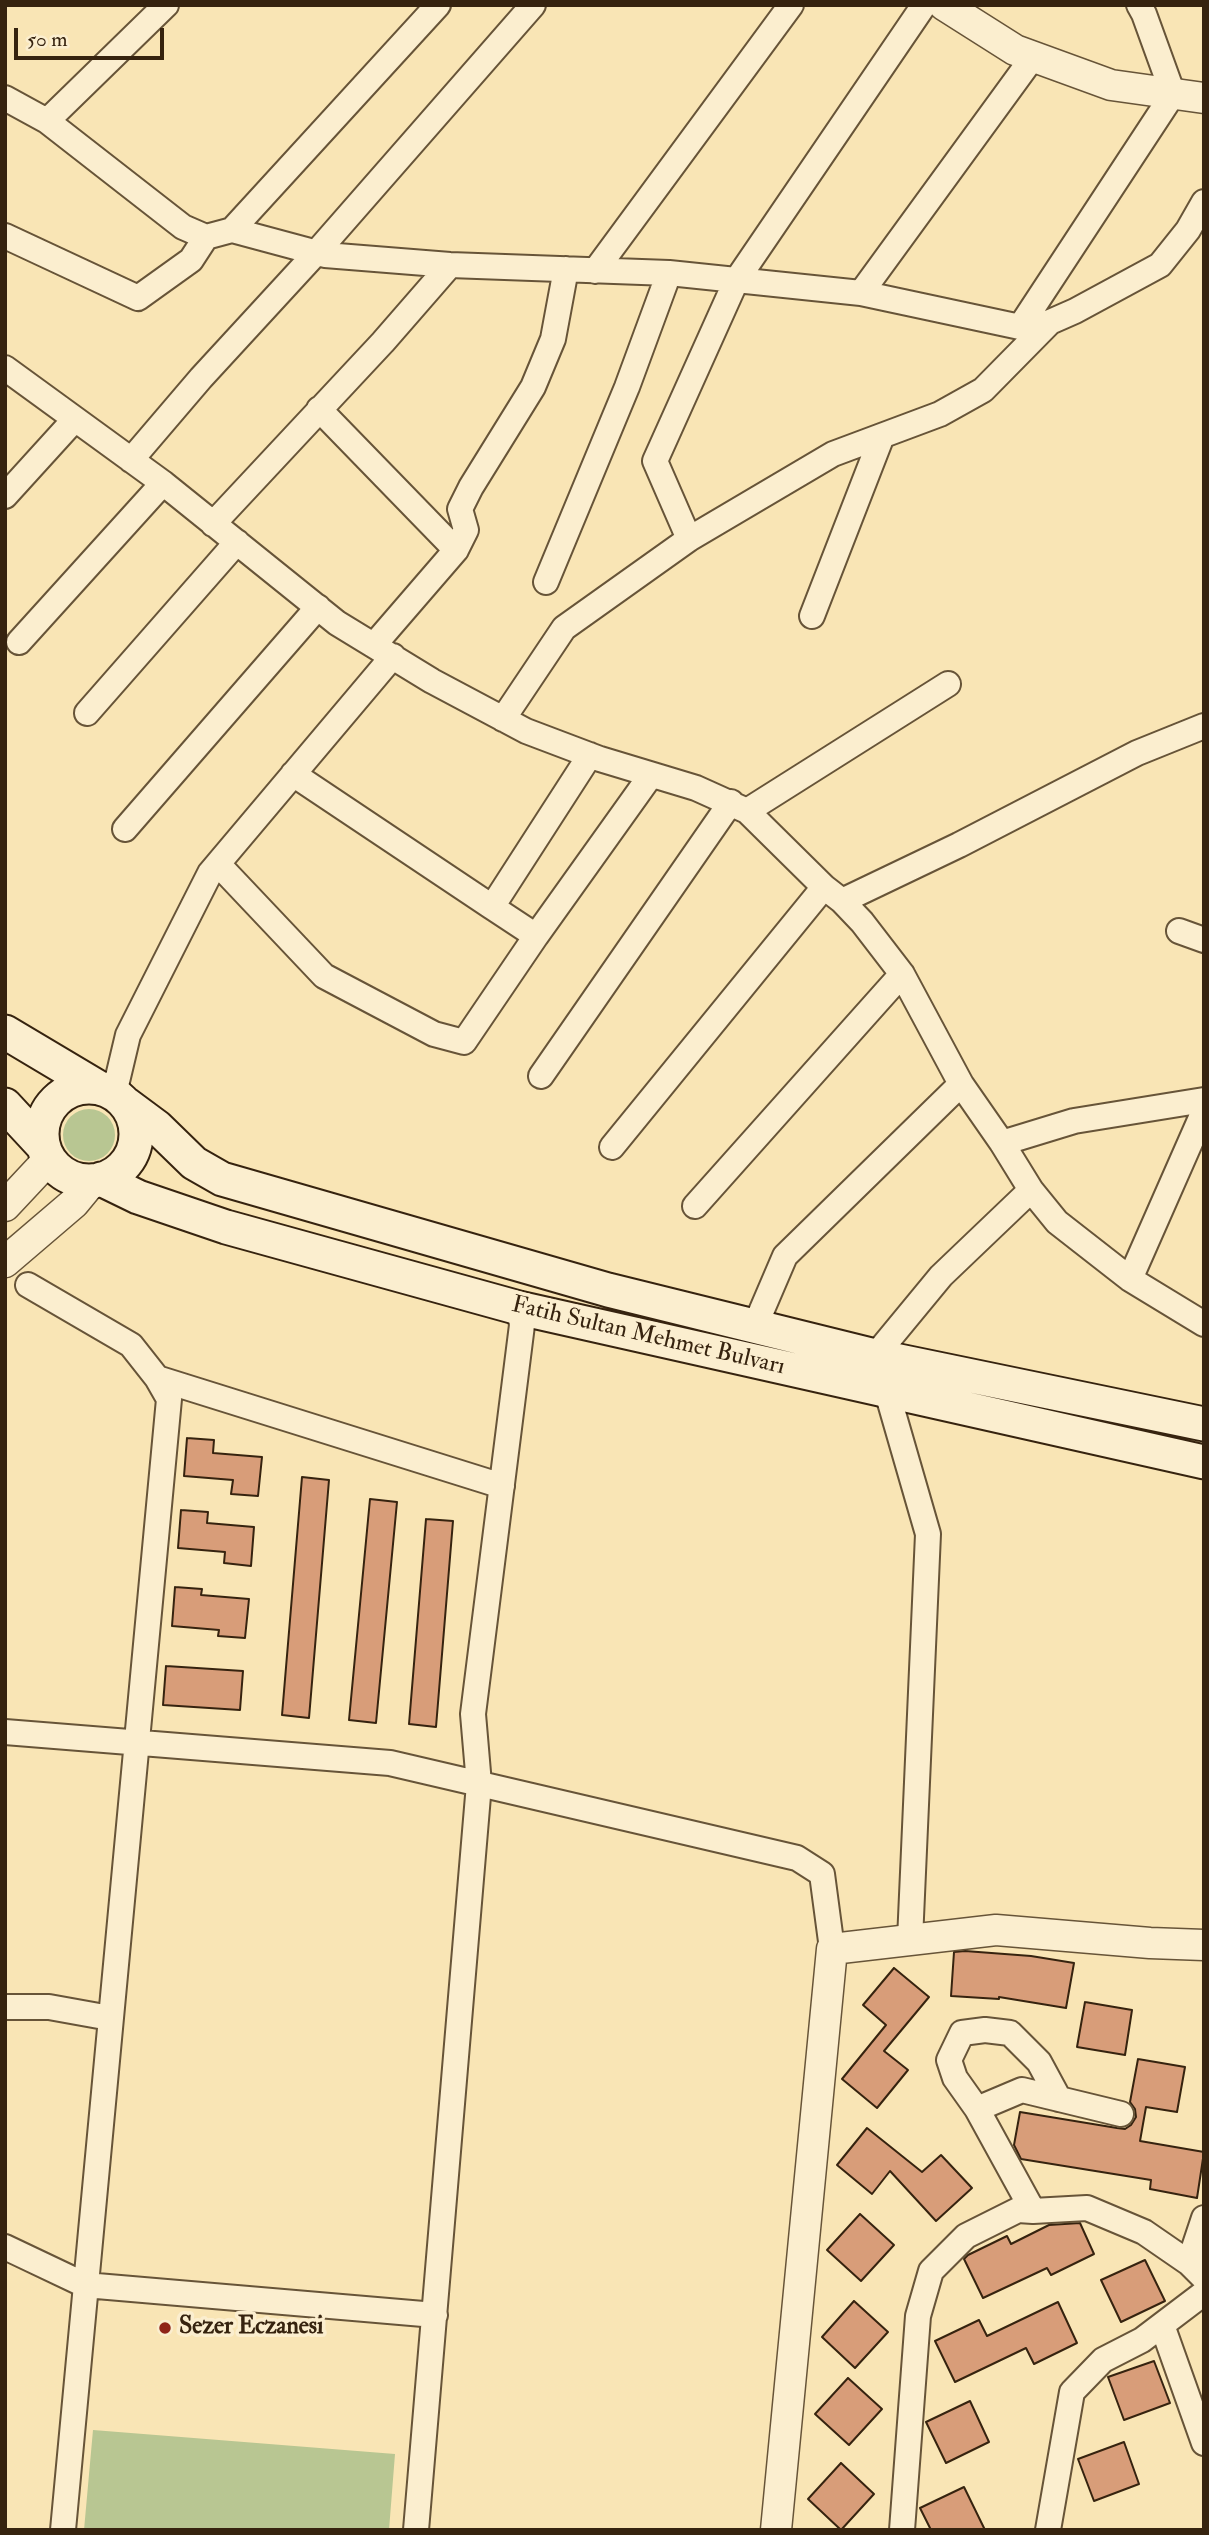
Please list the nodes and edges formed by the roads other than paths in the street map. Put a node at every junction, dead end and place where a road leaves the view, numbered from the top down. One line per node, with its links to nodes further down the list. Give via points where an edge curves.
1 (166, 5): 12 (street)
2 (438, 5): 14 (street)
3 (533, 5): 17 (street)
4 (791, 5): 20 (street)
5 (925, 5): 22 (street)
6 (944, 5): 8 (street)
7 (1139, 5): 9 (street)
8 (1033, 57): 9 (street, via 1111,85); 23 (street)
9 (1173, 94): 11 (street); 25 (street)
10 (5, 98): 12 (street)
11 (1204, 98)
12 (47, 121): 16 (street, via 183,227)
13 (1204, 202): 24 (street, via 1160,265)
14 (232, 230): 16 (street); 17 (street)
15 (5, 236): 16 (street, via 138,298 191,260)
16 (206, 237)
17 (316, 253): 18 (street); 30 (street)
18 (450, 265): 19 (street); 27 (street)
19 (566, 269): 20 (street); 36 (street, via 553,339 533,387 460,509 466,530)
20 (595, 271): 21 (street)
21 (669, 274): 22 (street); 37 (street)
22 (736, 281): 23 (street); 34 (street, via 654,461)
23 (861, 293): 25 (street)
24 (1050, 322): 25 (street); 29 (street, via 984,390 940,414)
25 (1020, 327)
26 (5, 368): 28 (street)
27 (319, 409): 33 (street); 36 (street)
28 (75, 419): 30 (street); 32 (street)
29 (882, 436): 34 (street, via 833,454); 39 (street)
30 (131, 460): 31 (street)
31 (163, 483): 33 (street); 40 (street)
32 (5, 496)
33 (213, 524): 35 (street)
34 (689, 539): 44 (street, via 564,628)
35 (237, 542): 38 (street); 43 (street)
36 (456, 550): 41 (street)
37 (546, 582)
38 (318, 607): 41 (street); 50 (street)
39 (811, 616)
40 (19, 642)
41 (383, 651): 44 (street); 47 (street)
42 (948, 684): 49 (street)
43 (87, 713)
44 (503, 719): 46 (street)
45 (1204, 726): 52 (street, via 1137,753 959,845)
46 (590, 755): 48 (street); 53 (street)
47 (293, 774): 51 (street); 53 (street)
48 (651, 775): 49 (street); 55 (street)
49 (739, 806): 52 (street); 59 (street)
50 (125, 829)
51 (218, 864): 55 (street, via 324,976 434,1034 464,1042); 61 (street, via 128,1035)
52 (833, 894): 57 (street, via 862,922); 66 (street)
53 (492, 907): 55 (street)
54 (1179, 931): 56 (street)
55 (536, 936)
56 (1204, 940)
57 (902, 974): 60 (street); 71 (street)
58 (5, 1032): 61 (main road, Fatih Sultan Mehmet Bulvarı)
59 (541, 1076)
60 (961, 1084): 65 (street); 77 (street, via 785,1256)
61 (113, 1095): 67 (main road, via 83,1087 55,1101 42,1130); 68 (main road, via 135,1125 134,1148 116,1172); 77 (main road, Fatih Sultan Mehmet Bulvarı, via 157,1127 194,1163 222,1179 608,1290)
62 (1204, 1100): 65 (street, via 1074,1121)
63 (5, 1105): 67 (main road)
64 (1204, 1111): 73 (street)
65 (1002, 1143): 69 (street)
66 (612, 1147)
67 (46, 1153): 68 (main road, via 61,1172 76,1179); 70 (street)
68 (97, 1180): 72 (street); 75 (main road, Fatih Sultan Mehmet Bulvarı, via 226,1227)
69 (1031, 1190): 73 (street, via 1057,1222); 78 (street, via 940,1276)
70 (5, 1206)
71 (695, 1206)
72 (5, 1262)
73 (1130, 1279): 76 (street)
74 (28, 1285): 79 (street, via 131,1346)
75 (519, 1308): 80 (main road, Fatih Sultan Mehmet Bulvarı); 83 (street, via 522,1325)
76 (1204, 1324)
77 (755, 1326): 78 (main road, Fatih Sultan Mehmet Bulvarı)
78 (875, 1356): 81 (main road, Fatih Sultan Mehmet Bulvarı)
79 (157, 1378): 83 (street); 85 (street, via 169,1399)
80 (887, 1391): 82 (main road, Fatih Sultan Mehmet Bulvarı); 87 (street, via 928,1534)
81 (1204, 1424)
82 (1204, 1462)
83 (502, 1486): 86 (street, via 473,1714)
84 (5, 1732): 85 (street)
85 (135, 1744): 86 (street, via 390,1763); 91 (street)
86 (479, 1784): 89 (street, via 797,1858 822,1874); 101 (street)
87 (909, 1940): 88 (street, via 996,1930); 89 (street)
88 (1204, 1945)
89 (832, 1950): 106 (street)
90 (5, 2007): 91 (street, via 49,2007)
91 (110, 2018): 99 (street)
92 (1059, 2099): 93 (street, via 1022,2090); 93 (street, via 1040,2062 1010,2033 985,2030 962,2034 949,2060 955,2078); 94 (street)
93 (977, 2109): 95 (street)
94 (1121, 2114)
95 (1033, 2211): 98 (street, via 1087,2208 1144,2232); 107 (street, via 1018,2210 966,2236 931,2271 918,2316)
96 (1204, 2218): 98 (street)
97 (5, 2247): 99 (street)
98 (1196, 2271)
99 (85, 2286): 101 (street); 104 (street)
100 (1204, 2293): 102 (street)
101 (435, 2315): 105 (street)
102 (1162, 2325): 103 (street); 108 (street, via 1103,2360 1072,2392)
103 (1204, 2443)
104 (63, 2530)
105 (416, 2530)
106 (776, 2530)
107 (902, 2530)
108 (1048, 2530)

